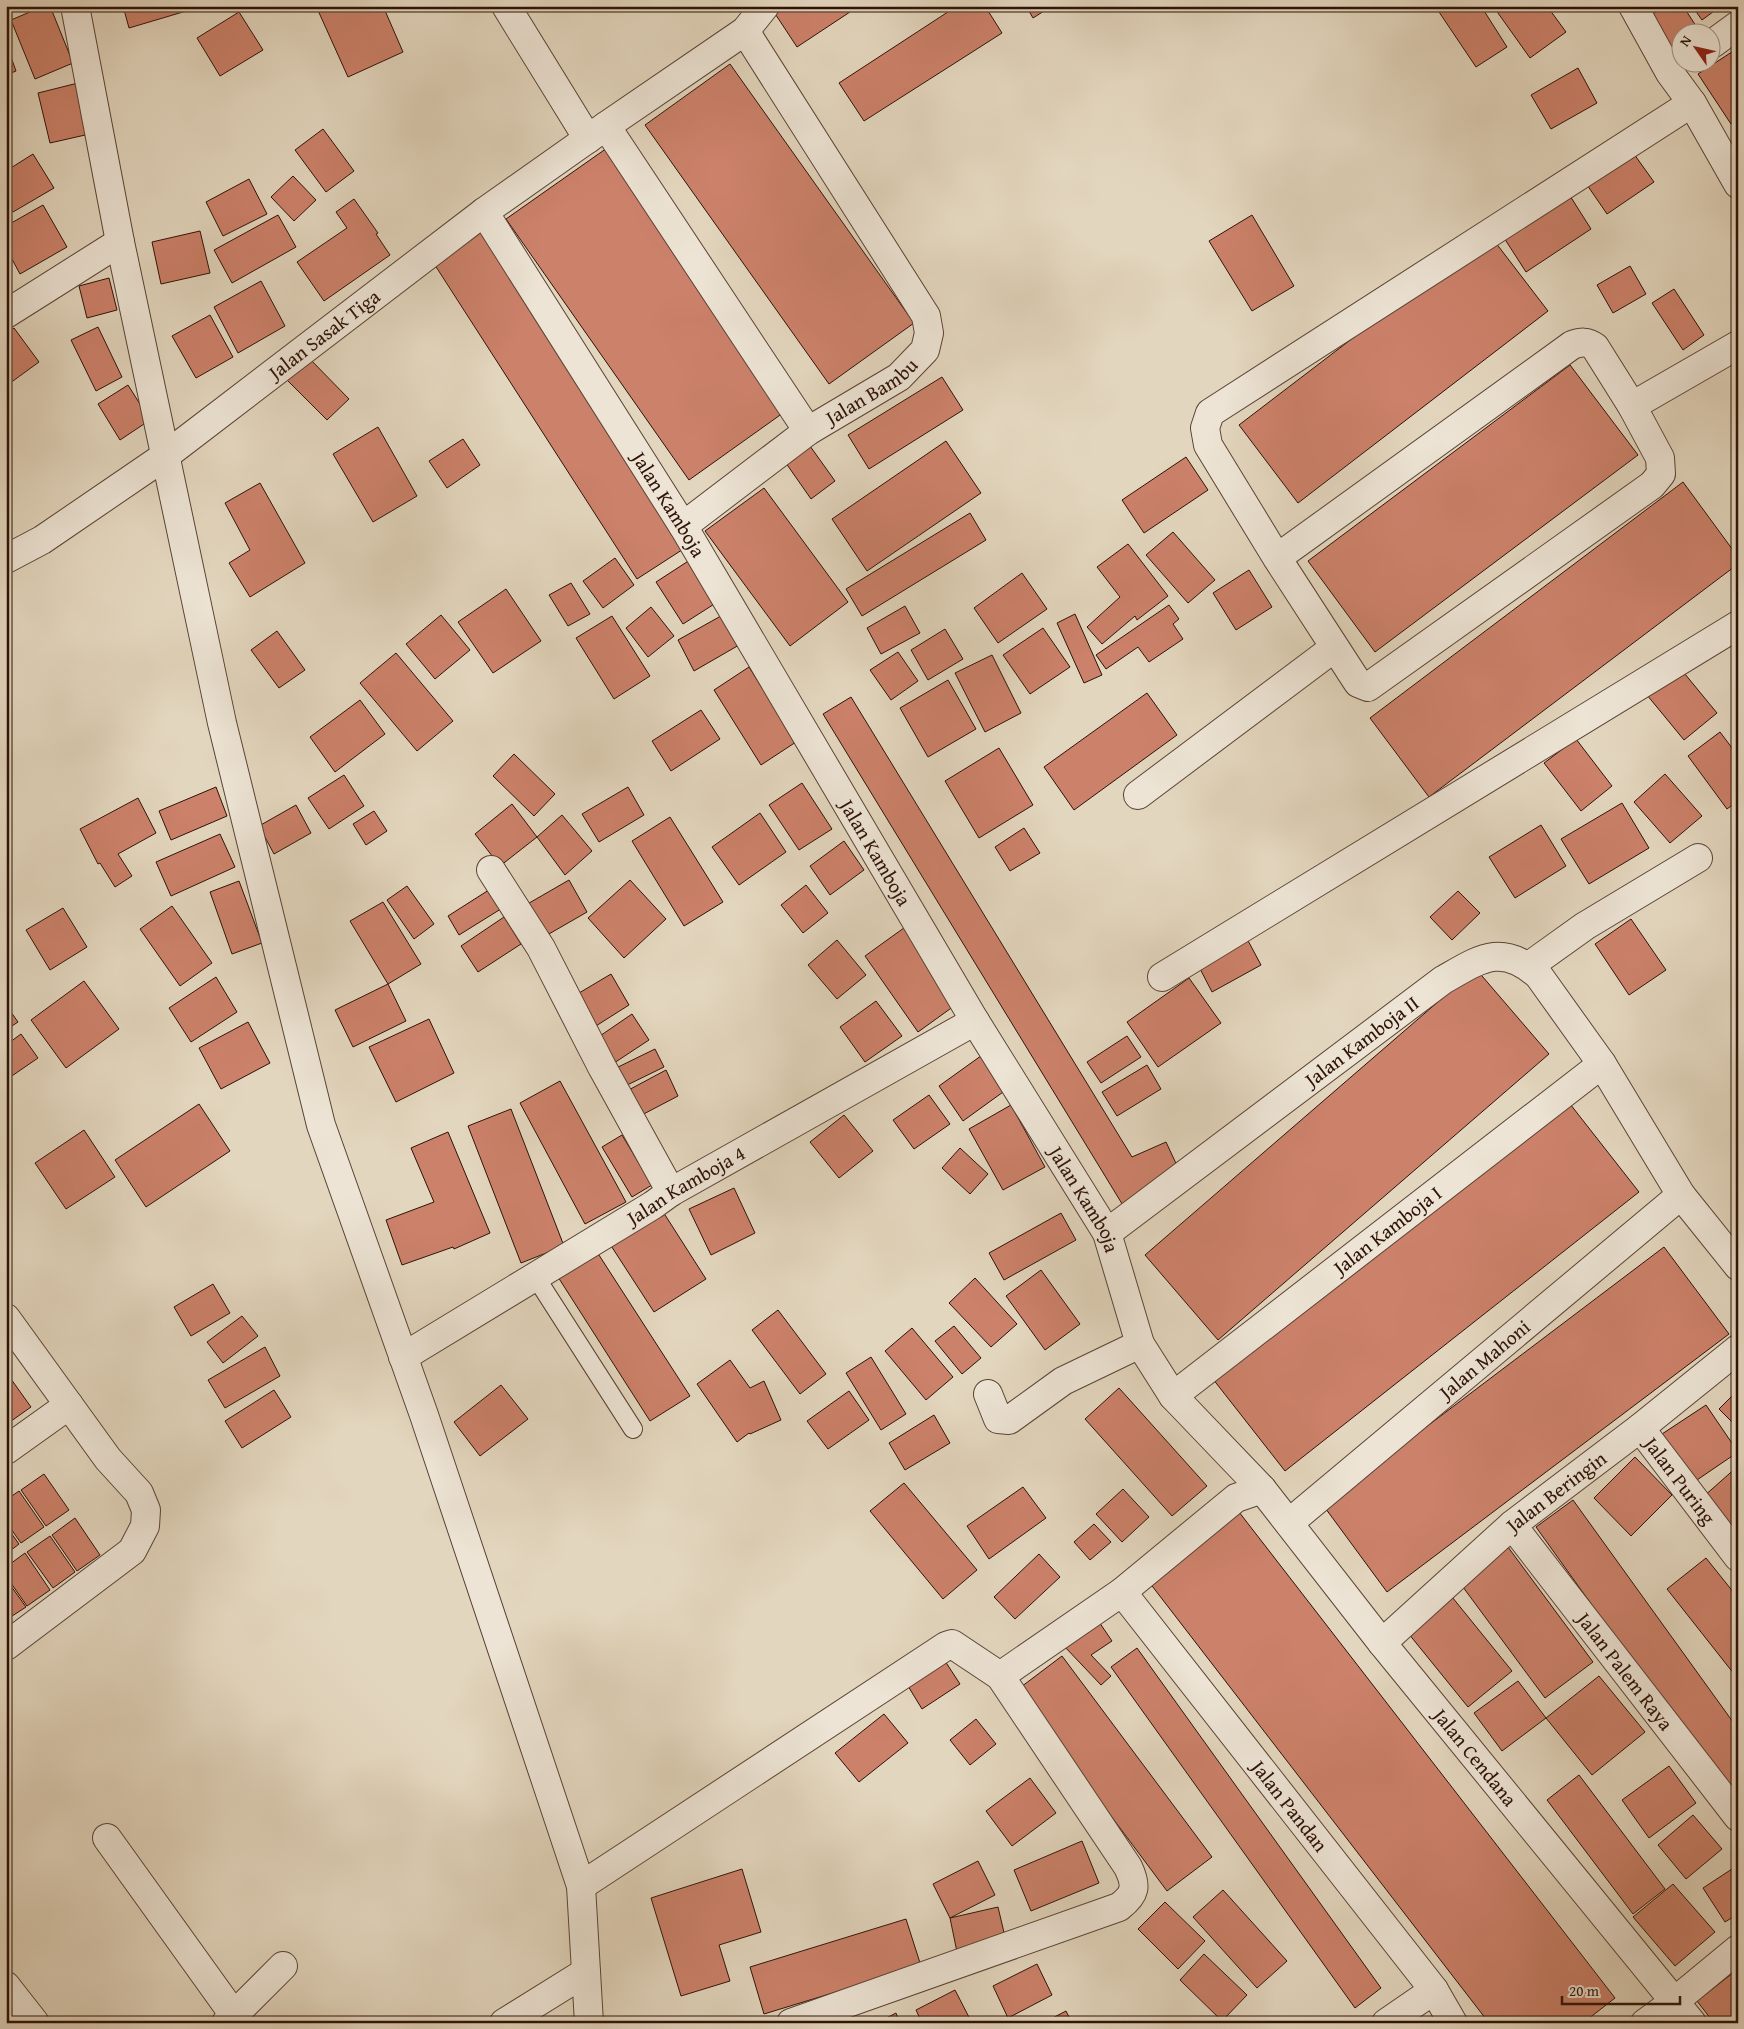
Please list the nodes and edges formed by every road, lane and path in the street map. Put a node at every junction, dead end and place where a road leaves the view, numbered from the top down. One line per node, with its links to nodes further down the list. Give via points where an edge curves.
1 (76, 6): 14 (street)
2 (506, 6): 11 (street, Jalan Bambu)
3 (765, 6): 6 (street, Jalan Sasak Tiga)
4 (1633, 6): 8 (street)
5 (1738, 25): 7 (street)
6 (745, 31): 11 (street, Jalan Sasak Tiga); 18 (street, Jalan Bambu, via 926,316 929,333 925,350 899,377)
7 (1722, 37)
8 (1672, 61)
9 (1679, 72): 10 (street)
10 (1692, 103): 12 (street); 22 (street, via 1210,413 1205,428 1208,445)
11 (597, 132): 13 (street, Jalan Sasak Tiga); 18 (street, Jalan Bambu)
12 (1738, 184)
13 (484, 212): 19 (street, Jalan Sasak Tiga); 20 (street, Jalan Kamboja)
14 (120, 242): 15 (street); 19 (street)
15 (6, 314)
16 (1738, 345): 17 (street)
17 (1632, 406): 22 (street, via 1595,346 1589,342 1572,345); 24 (street, via 1660,458 1661,474 1652,485 1368,687 1358,683)
18 (808, 431): 20 (street)
19 (166, 456): 21 (street, Jalan Sasak Tiga, via 42,540); 40 (street, via 222,723 321,1125)
20 (683, 526): 30 (street, Jalan Kamboja)
21 (9, 551)
22 (1277, 558): 24 (street)
23 (1738, 625): 29 (street)
24 (1334, 648): 25 (street)
25 (1138, 795)
26 (1698, 858): 28 (street, via 1585,926)
27 (491, 870): 32 (street, via 541,948)
28 (1529, 966): 31 (street, Jalan Kamboja II); 34 (street, Jalan Kamboja II, via 1511,956 1481,959 1444,980)
29 (1162, 977)
30 (975, 1021): 32 (street, Jalan Kamboja 4); 34 (street, Jalan Kamboja)
31 (1602, 1064): 33 (street, Jalan Kamboja II); 42 (street, Jalan Kamboja I)
32 (671, 1192): 36 (street, Jalan Kamboja 4)
33 (1681, 1195): 35 (street, Jalan Kamboja II); 48 (street, Jalan Mahoni)
34 (1107, 1233): 38 (street, Jalan Kamboja)
35 (1738, 1266)
36 (535, 1276): 40 (street, Jalan Kamboja 4); 45 (lane)
37 (6, 1318): 43 (street)
38 (1140, 1344): 41 (street, via 1063,1381 1009,1420 998,1418); 42 (street, Jalan Kamboja)
39 (1738, 1349): 44 (street, Jalan Beringin)
40 (403, 1357): 57 (street)
41 (988, 1394)
42 (1173, 1396): 47 (street, Jalan Kamboja)
43 (69, 1405): 46 (street); 53 (street, via 108,1459 138,1493 146,1510 145,1526 132,1551)
44 (1640, 1428): 49 (street, Jalan Beringin); 50 (street, Jalan Puring)
45 (632, 1429)
46 (6, 1450)
47 (1262, 1489): 48 (street, Jalan Cendana); 51 (street, via 1236,1498)
48 (1289, 1523): 52 (street, Jalan Cendana)
49 (1512, 1525): 52 (street, Jalan Beringin); 55 (street, Jalan Palem Raya)
50 (1738, 1557)
51 (1122, 1592): 54 (street); 61 (street, Jalan Pandan)
52 (1382, 1643): 62 (street, Jalan Cendana)
53 (6, 1646)
54 (1000, 1676): 57 (street, via 949,1644); 66 (street, via 1128,1867 1134,1887 1130,1899 1120,1907)
55 (1738, 1817)
56 (107, 1838): 63 (street)
57 (581, 1886): 60 (street)
58 (1738, 1949): 62 (street)
59 (282, 1966): 63 (street)
60 (586, 1972): 64 (street); 65 (street)
61 (1434, 1990): 67 (street); 68 (street, Jalan Pandan)
62 (1675, 2001): 69 (street); 70 (street, Jalan Cendana)
63 (230, 2019)
64 (504, 2023)
65 (589, 2023)
66 (791, 2023)
67 (1386, 2023)
68 (1453, 2023)
69 (1645, 2023)
70 (1692, 2023)

